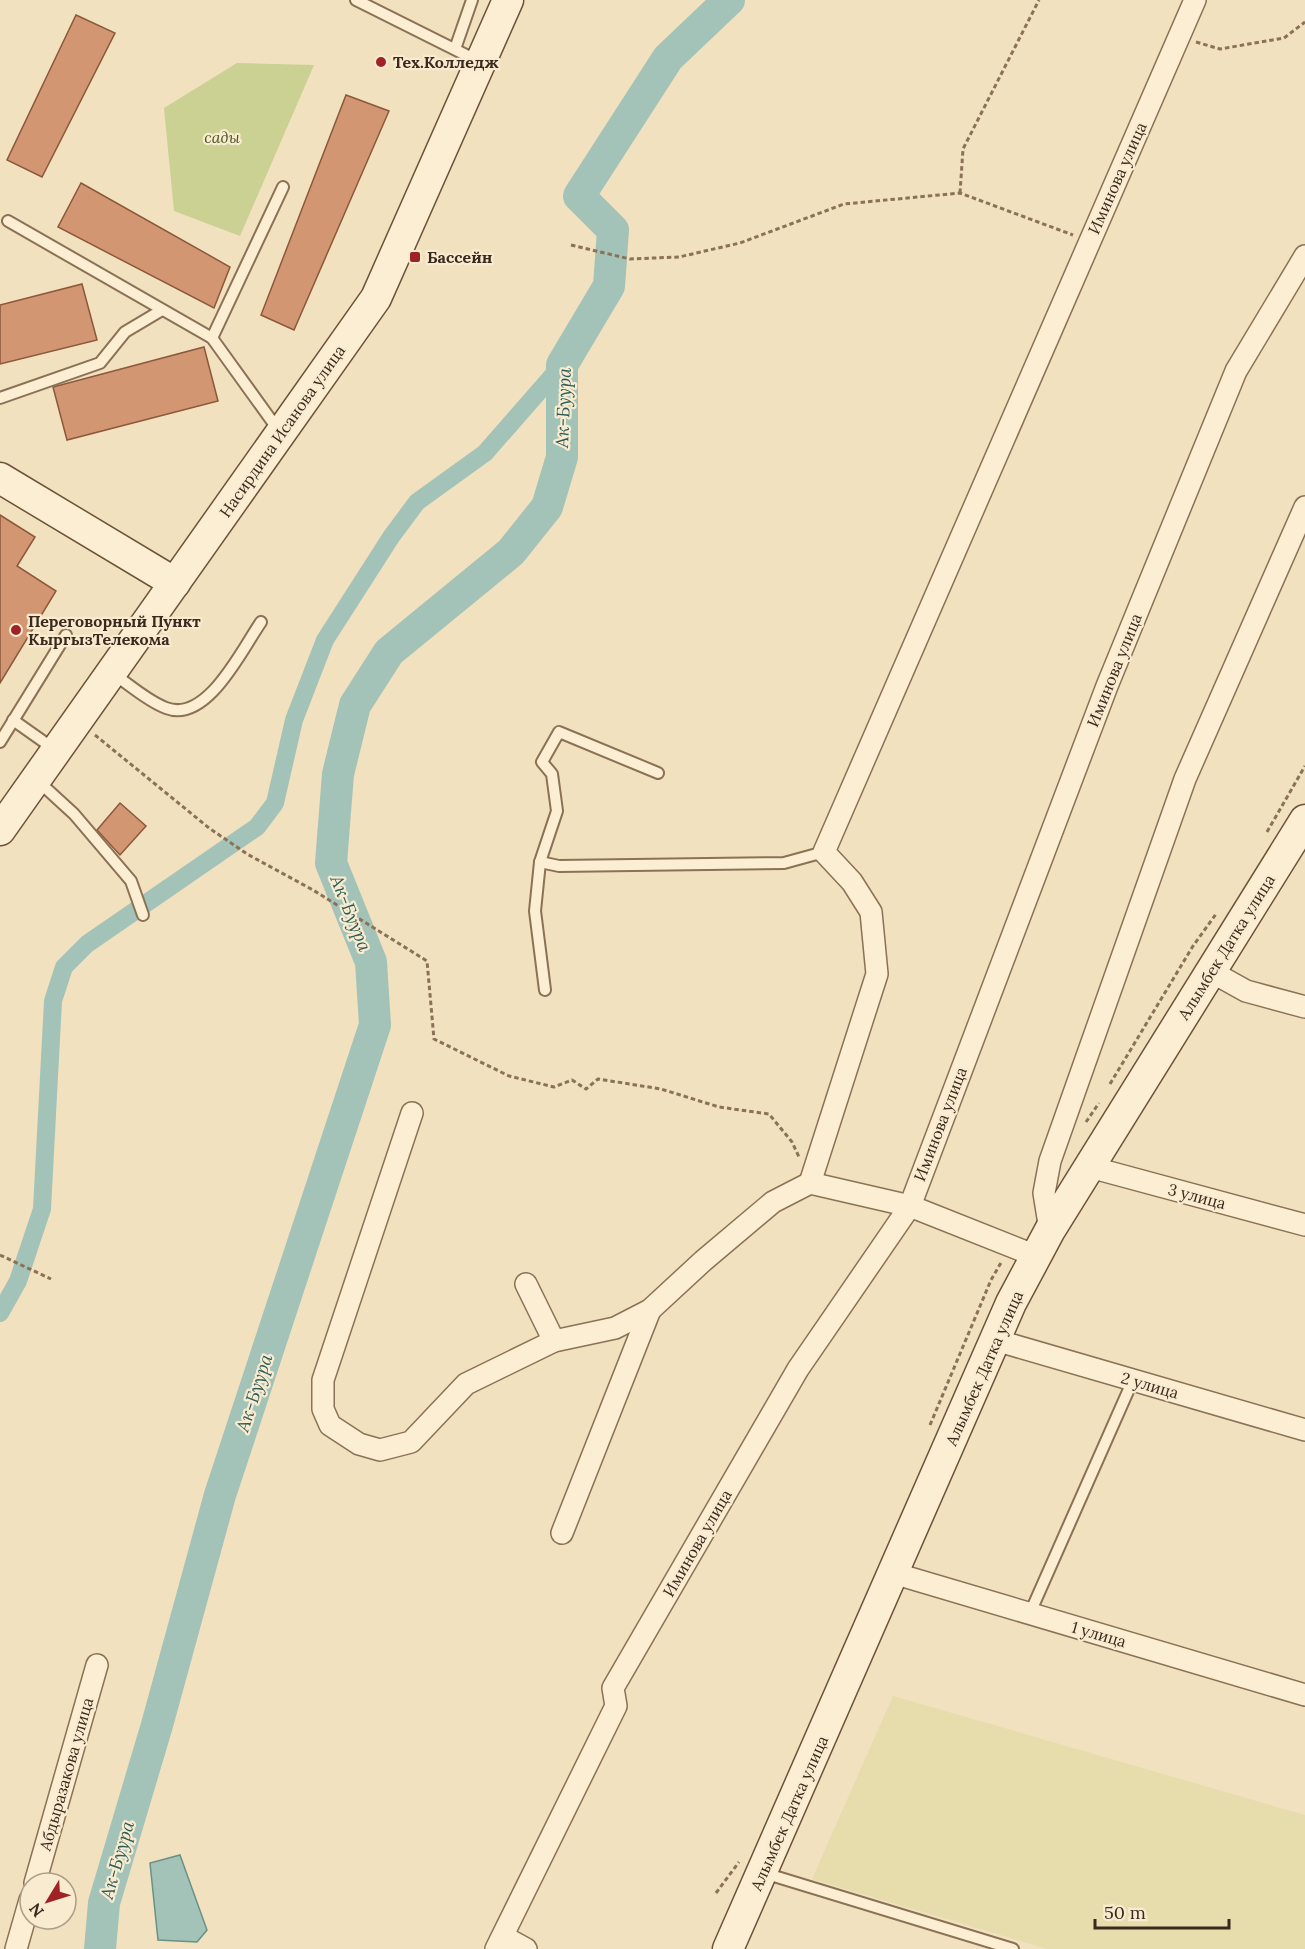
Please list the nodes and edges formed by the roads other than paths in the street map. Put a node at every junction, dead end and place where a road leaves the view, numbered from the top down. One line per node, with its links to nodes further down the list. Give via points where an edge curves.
1 (356, 0): 5 (lane)
2 (472, 0): 5 (lane)
3 (508, 0): 6 (main road, Насирдина Исанова улица)
4 (1195, 0): 28 (street, Иминова улица)
5 (454, 49): 6 (lane)
6 (481, 62): 14 (main road, Насирдина Исанова улица, via 376,298)
7 (283, 187): 12 (lane)
8 (8, 221): 11 (lane)
9 (1305, 256): 10 (street, Иминова улица)
10 (1297, 285): 37 (street, Иминова улица, via 1236,371 1116,664)
11 (162, 310): 12 (lane); 13 (lane, via 125,332 100,363)
12 (212, 338): 14 (lane)
13 (0, 398)
14 (281, 433): 17 (main road, Насирдина Исанова улица)
15 (0, 478): 17 (main road)
16 (1305, 507): 39 (street, via 1185,779 1050,1161 1044,1193)
17 (175, 583): 20 (main road, Насирдина Исанова улица)
18 (261, 622): 20 (lane, via 210,698 189,709 167,709)
19 (66, 635): 21 (lane)
20 (112, 672): 23 (main road, Насирдина Исанова улица)
21 (13, 720): 22 (lane); 23 (lane)
22 (0, 742)
23 (56, 751): 25 (main road, Насирдина Исанова улица)
24 (658, 773): 29 (lane, via 559,732 542,762 552,774 557,811)
25 (36, 779): 27 (main road, Насирдина Исанова улица); 30 (lane, via 74,814 131,881)
26 (1305, 820): 31 (main road, Алымбек Датка улица)
27 (0, 829)
28 (824, 852): 29 (lane, via 784,863 559,866); 36 (street, via 852,882 871,912 876,974)
29 (540, 862): 32 (lane, via 536,910)
30 (143, 915)
31 (1210, 971): 33 (street, via 1246,991); 35 (main road, Алымбек Датка улица)
32 (545, 990)
33 (1305, 1007)
34 (412, 1113): 44 (street, via 323,1380 323,1408 330,1425 359,1444 380,1450 411,1442 466,1384)
35 (1090, 1167): 38 (street, 3 улица); 39 (main road, Алымбек Датка улица)
36 (810, 1184): 37 (street); 42 (street, via 773,1202)
37 (910, 1206): 40 (street); 55 (street, Иминова улица, via 798,1369 613,1688 616,1706)
38 (1305, 1225)
39 (1050, 1230): 40 (main road, Алымбек Датка улица)
40 (1036, 1256): 43 (main road, Алымбек Датка улица)
41 (526, 1284): 44 (street)
42 (650, 1310): 44 (street, via 615,1328); 47 (street)
43 (995, 1340): 45 (street, 2 улица); 48 (main road, Алымбек Датка улица)
44 (554, 1341)
45 (1133, 1380): 46 (street, 2 улица); 49 (lane)
46 (1305, 1430)
47 (562, 1533)
48 (893, 1573): 49 (street, 1 улица); 53 (main road, Алымбек Датка улица)
49 (1030, 1614): 51 (street, 1 улица)
50 (97, 1665): 52 (street, Абдыразакова улица)
51 (1305, 1695)
52 (38, 1871)
53 (763, 1873): 58 (main road, Алымбек Датка улица); 59 (lane)
54 (21, 1931): 56 (street)
55 (500, 1943): 57 (street)
56 (16, 1949)
57 (526, 1949)
58 (728, 1949)
59 (1013, 1949)

